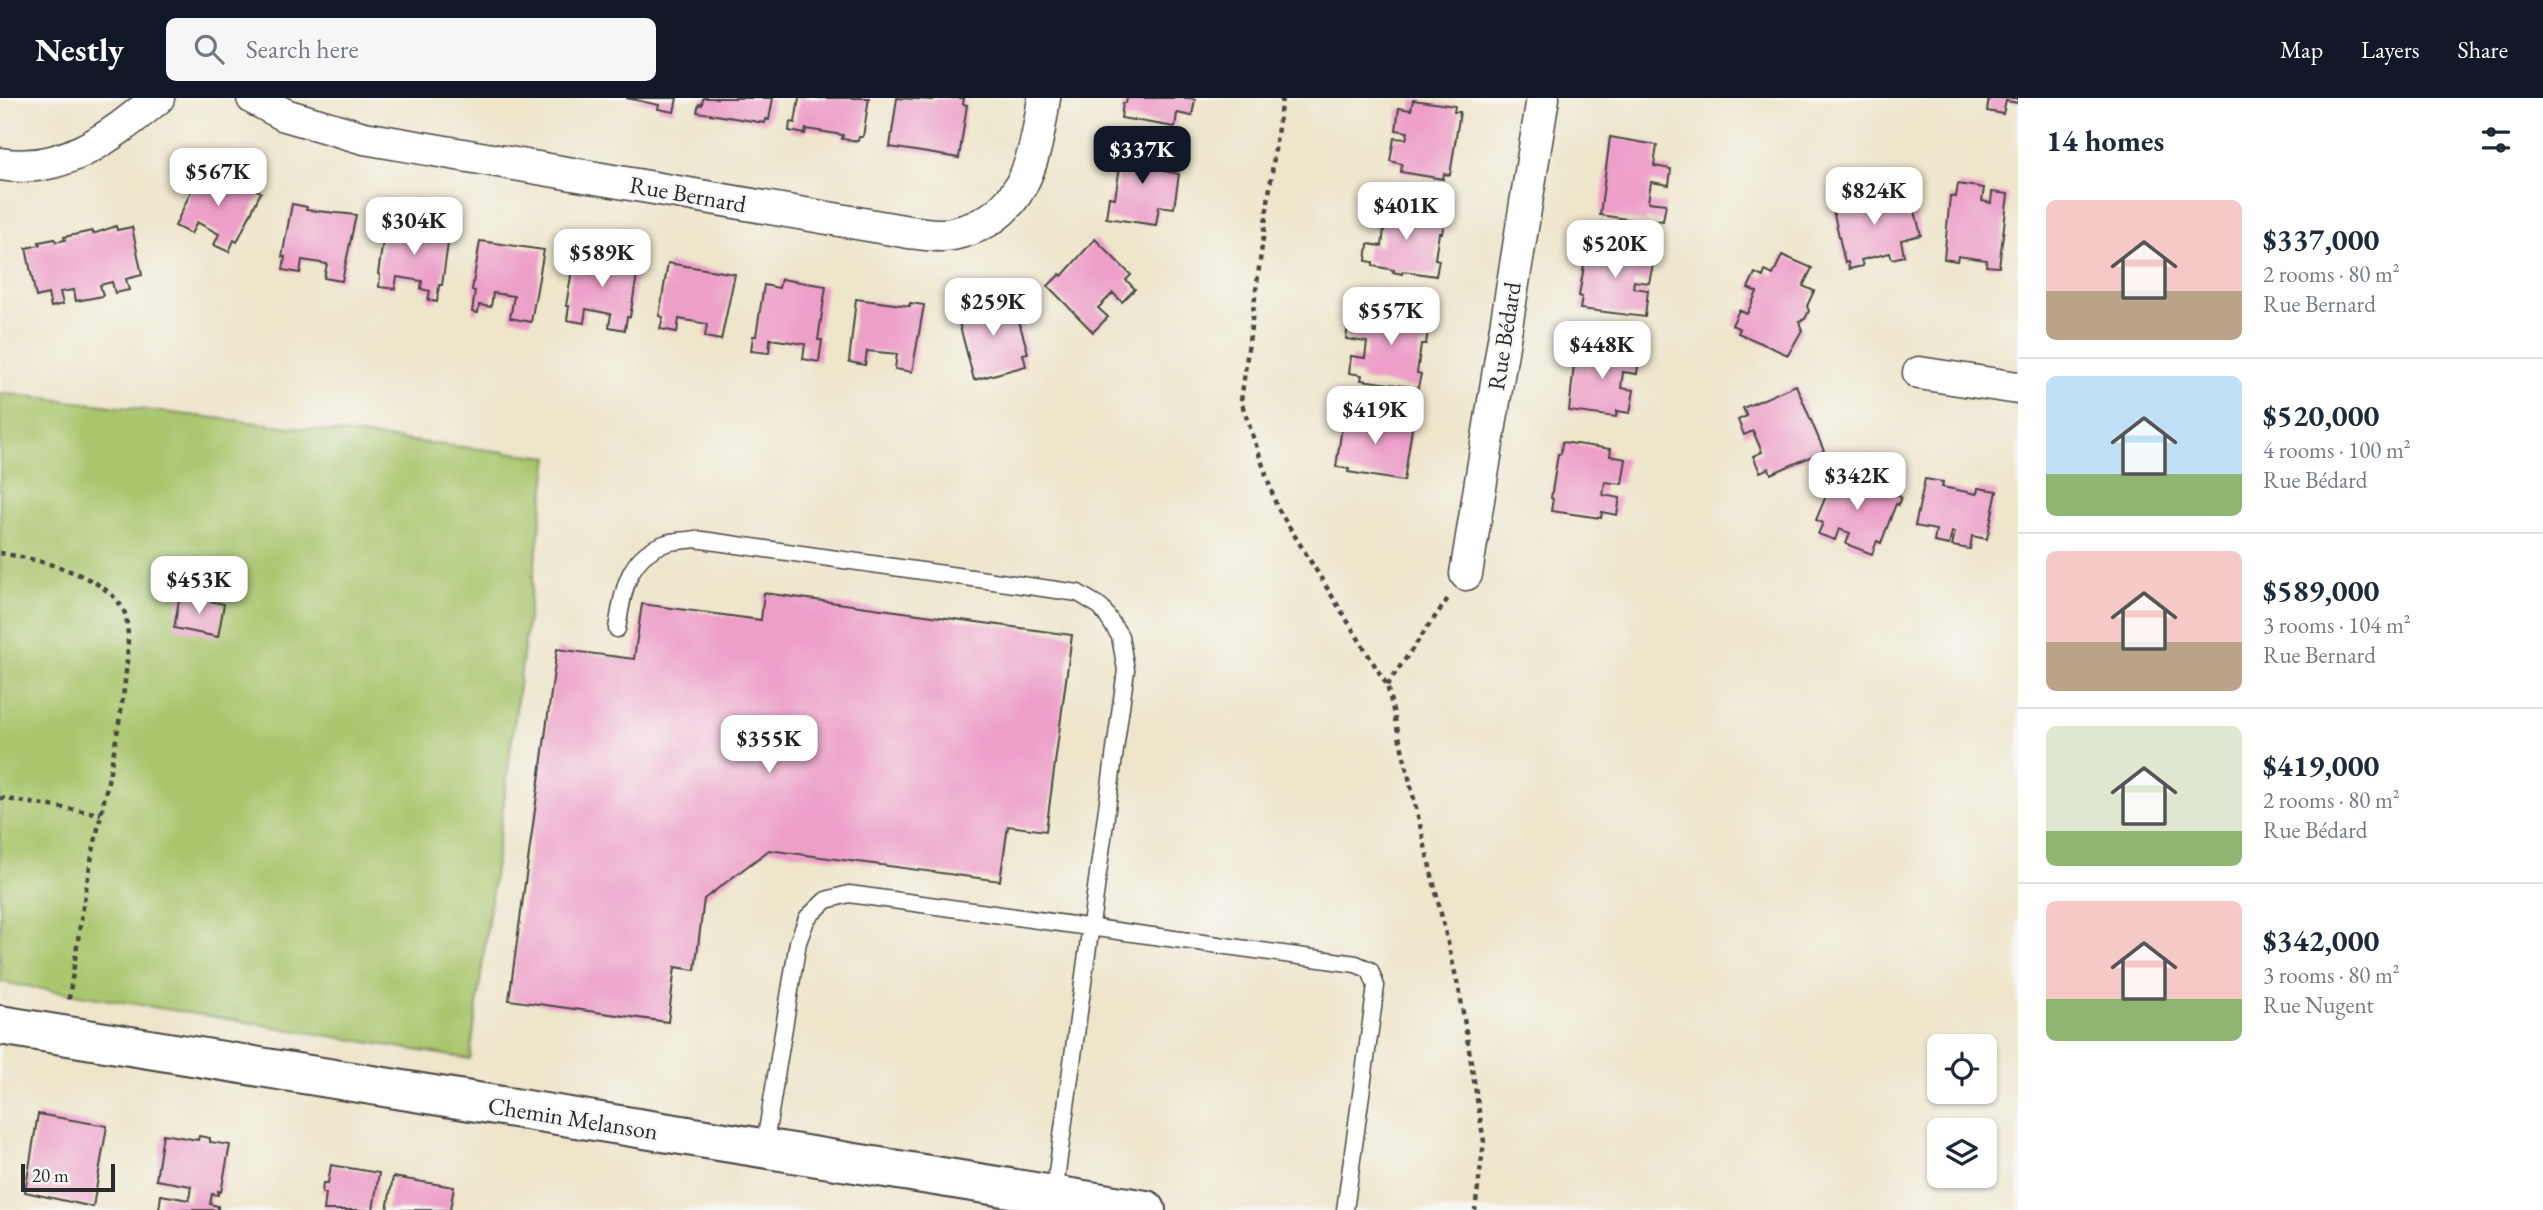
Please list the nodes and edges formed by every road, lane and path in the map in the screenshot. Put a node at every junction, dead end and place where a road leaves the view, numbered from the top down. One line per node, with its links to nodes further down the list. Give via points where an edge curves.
1 (158, 98): 6 (street, via 74,157 45,165)
2 (253, 98): 3 (street, Rue Bernard, via 285,115 364,138 909,232 950,235 1005,211 1024,181 1038,138)
3 (1044, 98)
4 (1282, 98): 12 (path, via 1241,401 1277,507)
5 (1542, 98): 10 (street, Rue Bédard)
6 (0, 164)
7 (1919, 373): 8 (street)
8 (2018, 388)
9 (0, 553): 14 (path, via 69,570 106,590 123,610 129,639 120,720)
10 (1466, 574): 12 (path)
11 (617, 629): 15 (lane, via 624,585 638,560 666,543 695,540 1078,593 1101,607 1120,636 1126,670)
12 (1387, 685): 22 (path, via 1460,993 1484,1142)
13 (0, 799): 14 (path)
14 (101, 814): 17 (path)
15 (1091, 928): 18 (lane, via 849,894 826,900 807,918 798,942); 19 (lane); 21 (lane, via 1356,964 1370,970 1376,986)
16 (0, 1025): 17 (street, Chemin Melanson)
17 (63, 1036): 18 (street, Chemin Melanson)
18 (764, 1149): 19 (street, Chemin Melanson)
19 (1054, 1194): 20 (street, Chemin Melanson)
20 (1146, 1210)
21 (1345, 1210)
22 (1475, 1210)

